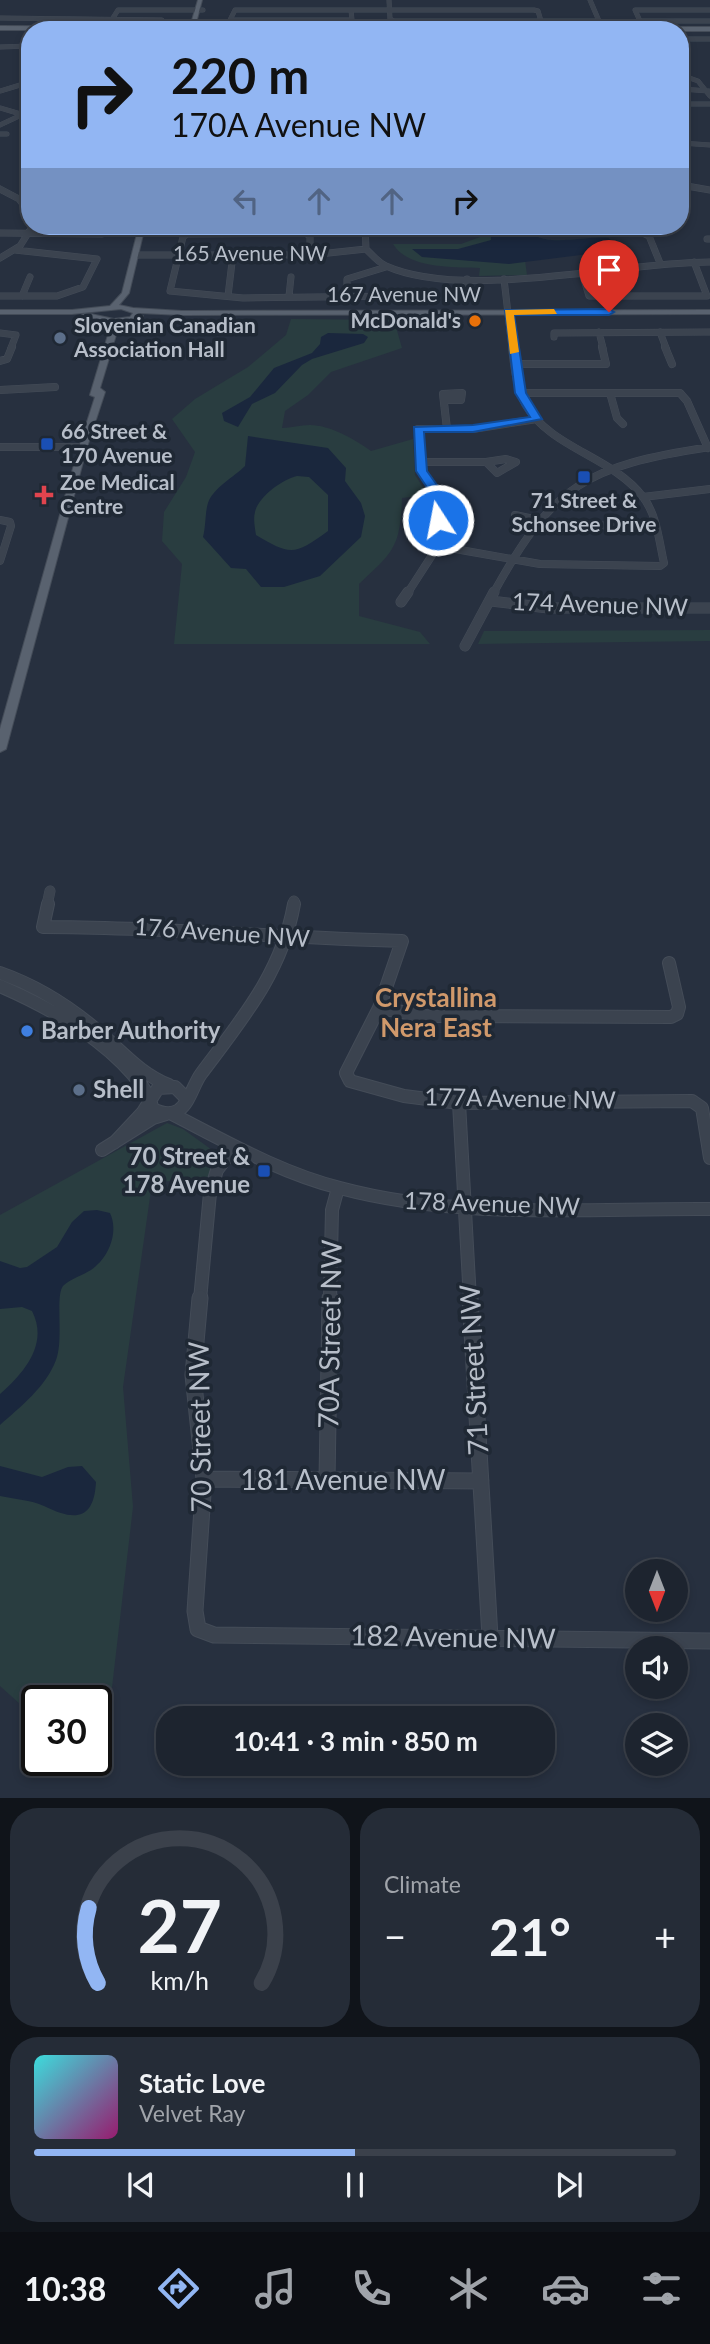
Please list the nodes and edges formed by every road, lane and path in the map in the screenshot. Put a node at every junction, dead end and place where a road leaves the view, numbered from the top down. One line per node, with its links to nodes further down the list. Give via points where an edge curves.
1 (200, 0): 5 (main road)
2 (205, 0): 5 (main road)
3 (389, 0): 7 (street)
4 (590, 0): 17 (street, via 599,21)
5 (200, 10): 15 (street, via 117,11); 16 (main road)
6 (351, 10): 6 (street, via 233,10 231,21 351,21); 7 (street)
7 (389, 10): 17 (street, via 537,10); 17 (street, via 391,20)
8 (710, 10): 18 (street, via 635,10 640,21)
9 (34, 11): 12 (street)
10 (76, 11): 14 (street)
11 (0, 18): 12 (street)
12 (22, 20): 14 (street)
13 (162, 20): 15 (street)
14 (70, 21): 15 (street)
15 (111, 21)
16 (197, 21)
17 (541, 21)
18 (710, 21)
19 (0, 29): 20 (main road); 21 (main road)
20 (21, 29)
21 (21, 30)
22 (689, 30): 23 (main road)
23 (710, 30): 24 (main road)
24 (689, 31)
25 (11, 38): 28 (street)
26 (689, 39): 27 (street)
27 (710, 39)
28 (10, 46): 29 (street); 30 (street)
29 (21, 46)
30 (0, 47)
31 (689, 75): 35 (street)
32 (21, 85): 34 (street)
33 (689, 90): 35 (street)
34 (0, 91)
35 (709, 92)
36 (689, 104): 37 (street)
37 (710, 104)
38 (0, 108): 39 (street)
39 (21, 115)
40 (21, 115): 41 (street)
41 (0, 125)
42 (0, 134): 43 (street)
43 (8, 134)
44 (689, 144): 45 (street)
45 (710, 145)
46 (697, 182): 47 (street)
47 (691, 187): 49 (street)
48 (0, 189): 50 (street)
49 (710, 190)
50 (19, 199): 51 (street)
51 (21, 202)
52 (21, 230): 53 (street)
53 (0, 233)
54 (26, 235): 60 (street)
55 (140, 235): 64 (main road)
56 (186, 235): 62 (street)
57 (308, 235): 65 (street)
58 (365, 235): 61 (street)
59 (647, 235): 69 (street)
60 (15, 250): 66 (street); 78 (street, via 96,257 86,285 57,296)
61 (366, 250): 65 (street, 165 Avenue NW); 70 (street)
62 (178, 254): 63 (street, 165 Avenue NW); 64 (street, 165 Avenue NW); 79 (street, via 170,290 184,295)
63 (233, 254): 65 (street, 165 Avenue NW); 79 (street)
64 (135, 255): 76 (main road)
65 (310, 255)
66 (0, 258)
67 (694, 262): 68 (street); 69 (street); 71 (street, via 707,296 589,296)
68 (710, 262)
69 (660, 263): 71 (street)
70 (386, 267): 74 (street); 81 (street, via 348,279)
71 (582, 273): 75 (street)
72 (30, 277): 78 (street)
73 (291, 277): 80 (street)
74 (467, 279): 75 (street); 83 (street)
75 (503, 279): 88 (street)
76 (125, 293): 84 (main road); 85 (main road)
77 (0, 296): 78 (street)
78 (22, 296)
79 (228, 296): 80 (street)
80 (289, 296): 81 (street)
81 (347, 296): 82 (street)
82 (400, 296)
83 (467, 297)
84 (111, 308): 85 (main road, 167 Avenue NW); 87 (main road); 91 (main road, via 102,314)
85 (134, 309): 90 (main road, 167 Avenue NW); 92 (main road, via 137,314)
86 (0, 312): 87 (main road)
87 (72, 312): 91 (main road)
88 (509, 312): 89 (main road, 167 Avenue NW); 90 (main road, 167 Avenue NW); 99 (street)
89 (710, 312)
90 (182, 313): 92 (main road, 167 Avenue NW)
91 (105, 319): 92 (main road, 167 Avenue NW); 101 (main road, via 112,335)
92 (131, 320): 101 (main road, via 123,327)
93 (599, 332): 94 (street); 97 (street, via 554,333); 99 (street, via 606,364)
94 (660, 332): 95 (street); 100 (street)
95 (710, 332)
96 (0, 334): 98 (street, via 15,334)
97 (554, 337)
98 (4, 359)
99 (516, 364): 104 (street)
100 (672, 364)
101 (105, 367): 111 (main road)
102 (55, 387): 103 (street)
103 (0, 390)
104 (521, 393): 105 (street); 107 (street)
105 (610, 393): 108 (street); 112 (street, via 684,395 697,432)
106 (444, 400): 109 (street)
107 (537, 419): 109 (street); 115 (street)
108 (622, 424)
109 (447, 429): 113 (street, via 418,429)
110 (0, 447): 111 (street)
111 (83, 447): 129 (main road)
112 (709, 447): 115 (street)
113 (420, 462): 114 (street); 122 (street, via 424,477 436,492)
114 (486, 462)
115 (612, 470): 117 (street); 120 (street, via 572,488)
116 (710, 489): 117 (street)
117 (643, 497): 121 (street)
118 (515, 515): 120 (street)
119 (5, 521): 124 (street, via 11,526)
120 (540, 521): 121 (street); 123 (street)
121 (655, 526): 123 (street, via 663,565 557,565)
122 (438, 545): 123 (street); 125 (street)
123 (515, 560): 126 (street)
124 (0, 561)
125 (401, 601)
126 (491, 601): 127 (street, 174 Avenue NW, via 548,608); 128 (street)
127 (710, 608)
128 (465, 646)
129 (0, 749)
130 (50, 891): 132 (street, 176 Avenue NW, via 43,927 152,927)
131 (294, 901): 132 (street)
132 (287, 938): 136 (street, 176 Avenue NW, via 402,941); 137 (street, via 260,992)
133 (669, 963): 136 (street, via 677,1014 435,1017)
134 (0, 973): 138 (street, via 64,1003 145,1072)
135 (0, 986): 140 (street, via 35,1001 76,1028 136,1075)
136 (379, 1008): 141 (street, 177A Avenue NW, via 346,1077 380,1090)
137 (201, 1073): 138 (street); 139 (street)
138 (170, 1086): 139 (street, via 181,1088); 140 (street, via 154,1091)
139 (186, 1099): 142 (street, via 179,1110); 143 (street, 178 Avenue NW)
140 (150, 1100): 142 (street, via 157,1112); 144 (street)
141 (460, 1103): 147 (street, 177A Avenue NW, via 698,1104); 149 (street, 71 Street NW)
142 (169, 1114): 143 (street, 178 Avenue NW); 144 (street, via 153,1118)
143 (205, 1129): 145 (street, 178 Avenue NW)
144 (114, 1143): 146 (street)
145 (234, 1148): 148 (street, 178 Avenue NW); 151 (street, 70 Street NW, via 213,1181 193,1375)
146 (102, 1150)
147 (710, 1158)
148 (338, 1188): 149 (street, 178 Avenue NW, via 417,1205); 152 (street, 70A Street NW, via 332,1210)
149 (465, 1208): 150 (street, 178 Avenue NW); 153 (street, 71 Street NW)
150 (710, 1209)
151 (204, 1479): 152 (street, 181 Avenue NW); 154 (street, 70 Street NW, via 195,1611)
152 (327, 1480): 153 (street, 181 Avenue NW)
153 (481, 1481): 155 (street, 71 Street NW)
154 (198, 1629): 155 (street, 182 Avenue NW, via 214,1635)
155 (489, 1637): 156 (street, 182 Avenue NW)
156 (710, 1641)

